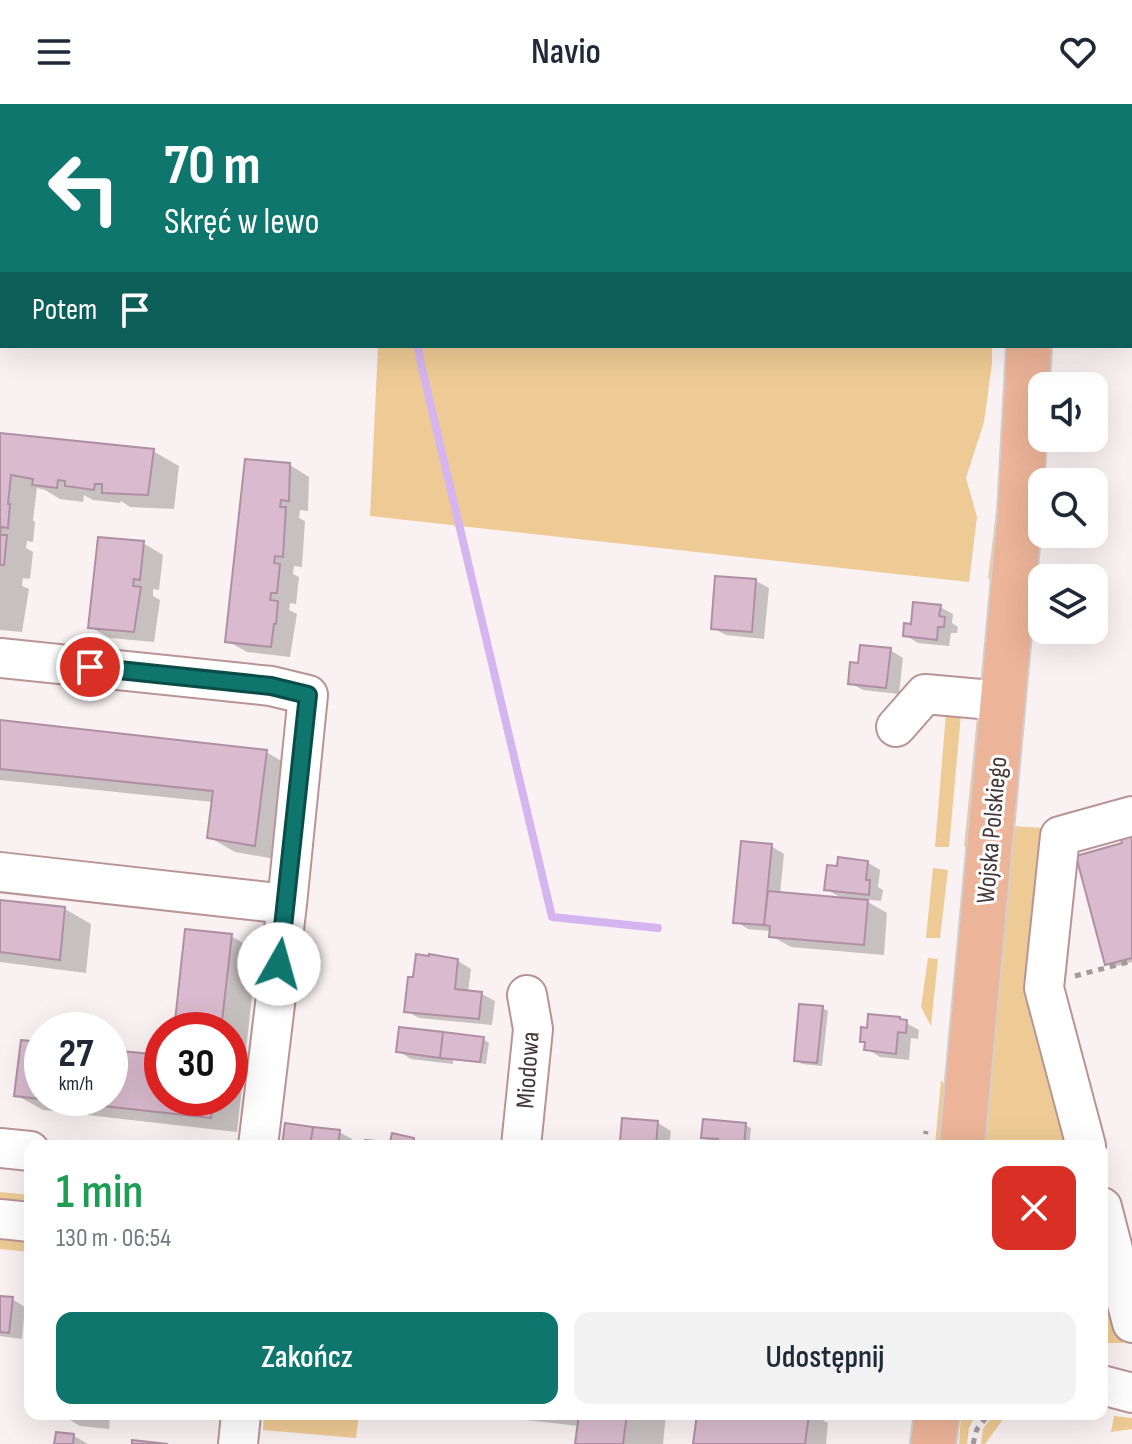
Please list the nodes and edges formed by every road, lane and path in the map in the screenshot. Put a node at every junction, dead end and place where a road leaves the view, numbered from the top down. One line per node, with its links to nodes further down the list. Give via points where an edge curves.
1 (1029, 348): 3 (main road, Wojska Polskiego)
2 (1045, 348): 3 (main road, Wojska Polskiego)
3 (1020, 513): 5 (main road, Wojska Polskiego)
4 (0, 658): 9 (street, via 271,686 308,695)
5 (1003, 701): 6 (street, via 925,694); 15 (main road, Wojska Polskiego)
6 (896, 727)
7 (1132, 816): 11 (street, via 1060,836)
8 (0, 872): 9 (street)
9 (287, 904): 13 (street)
10 (1132, 961): 11 (path)
11 (1044, 984): 16 (street)
12 (527, 995): 14 (street, Miodowa, via 533,1029)
13 (259, 1140)
14 (522, 1140)
15 (963, 1140)
16 (1084, 1140)
17 (0, 1148): 18 (street)
18 (24, 1150)
19 (1132, 1203): 20 (street)
20 (1108, 1208)
21 (0, 1219): 22 (street)
22 (24, 1221)
23 (1108, 1232): 24 (street)
24 (1132, 1323)
25 (1108, 1387): 26 (street)
26 (1132, 1393)
27 (240, 1420): 30 (street)
28 (936, 1420): 31 (main road)
29 (984, 1420): 32 (path)
30 (238, 1444)
31 (933, 1444)
32 (973, 1444)

